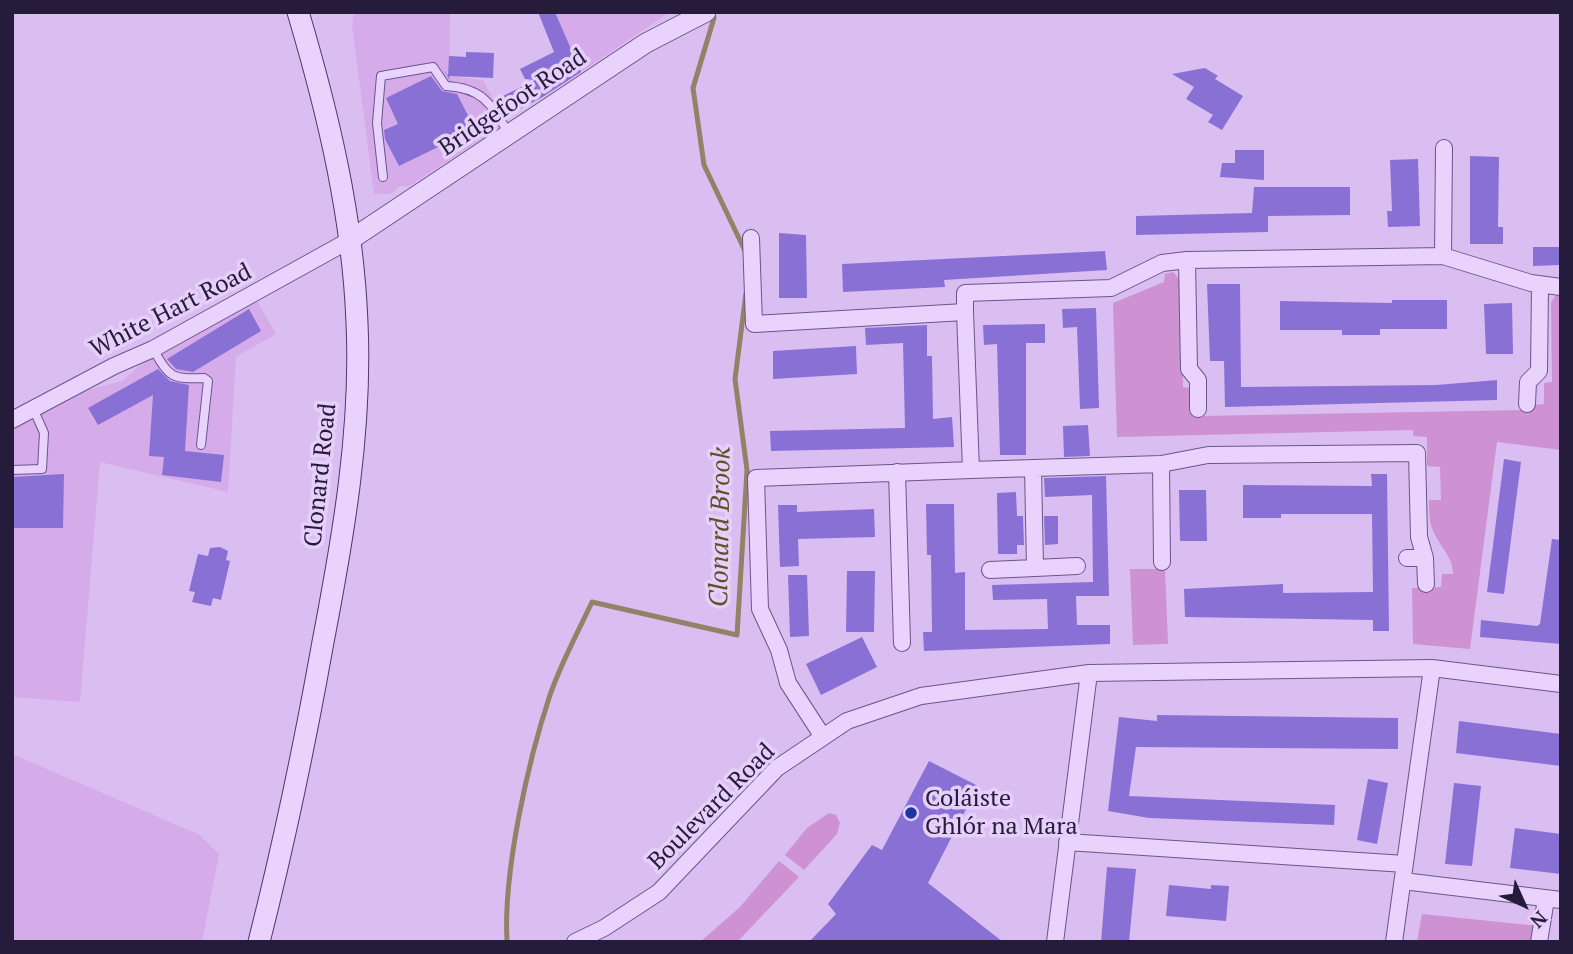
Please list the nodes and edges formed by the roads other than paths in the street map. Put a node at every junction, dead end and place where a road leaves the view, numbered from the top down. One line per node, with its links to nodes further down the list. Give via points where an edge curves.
1 (298, 12): 7 (main road, Clonard Road, via 320,84)
2 (695, 15): 3 (street, Bridgefoot Road)
3 (510, 135): 5 (lane, via 494,108 469,87 446,86 433,67 381,76 377,122); 7 (street, Bridgefoot Road)
4 (1444, 148): 8 (street)
5 (383, 177)
6 (751, 238): 12 (street, via 754,324)
7 (350, 240): 13 (street, White Hart Road); 40 (main road, Clonard Road, via 357,324 356,390 344,524)
8 (1443, 256): 9 (street); 10 (street)
9 (1187, 260): 12 (street, via 1161,263 1111,288 965,293); 16 (street, via 1189,369 1198,380)
10 (1540, 286): 11 (street); 14 (street, via 1539,371 1528,382)
11 (1561, 287)
12 (965, 312): 22 (street)
13 (153, 349): 15 (street, White Hart Road); 18 (lane, via 175,379 204,378 208,382)
14 (1527, 404)
15 (33, 408): 17 (street, White Hart Road); 21 (lane, via 44,433 42,469)
16 (1198, 409)
17 (12, 420)
18 (201, 444)
19 (1161, 464): 20 (street); 25 (street, via 1208,455 1417,453 1419,537); 26 (street)
20 (1034, 468): 22 (street); 28 (street)
21 (12, 470)
22 (971, 470): 23 (street)
23 (897, 472): 31 (street); 35 (street, via 756,478 760,609 788,683)
24 (1408, 558): 25 (street)
25 (1425, 558): 30 (street)
26 (1162, 562)
27 (1077, 566): 28 (street)
28 (1035, 568): 29 (street)
29 (990, 570)
30 (1426, 584)
31 (902, 643)
32 (1432, 668): 33 (street, Boulevard Road); 34 (street, Boulevard Road); 37 (street)
33 (1089, 673): 35 (street, Boulevard Road, via 921,696 847,721); 36 (street)
34 (1561, 684)
35 (823, 737): 41 (street, Boulevard Road, via 777,768 659,892)
36 (1067, 842): 37 (street); 42 (street)
37 (1405, 864): 38 (street)
38 (1403, 881): 39 (street); 43 (street)
39 (1553, 900): 44 (street)
40 (264, 940)
41 (584, 940)
42 (1055, 942)
43 (1394, 942)
44 (1539, 942)

